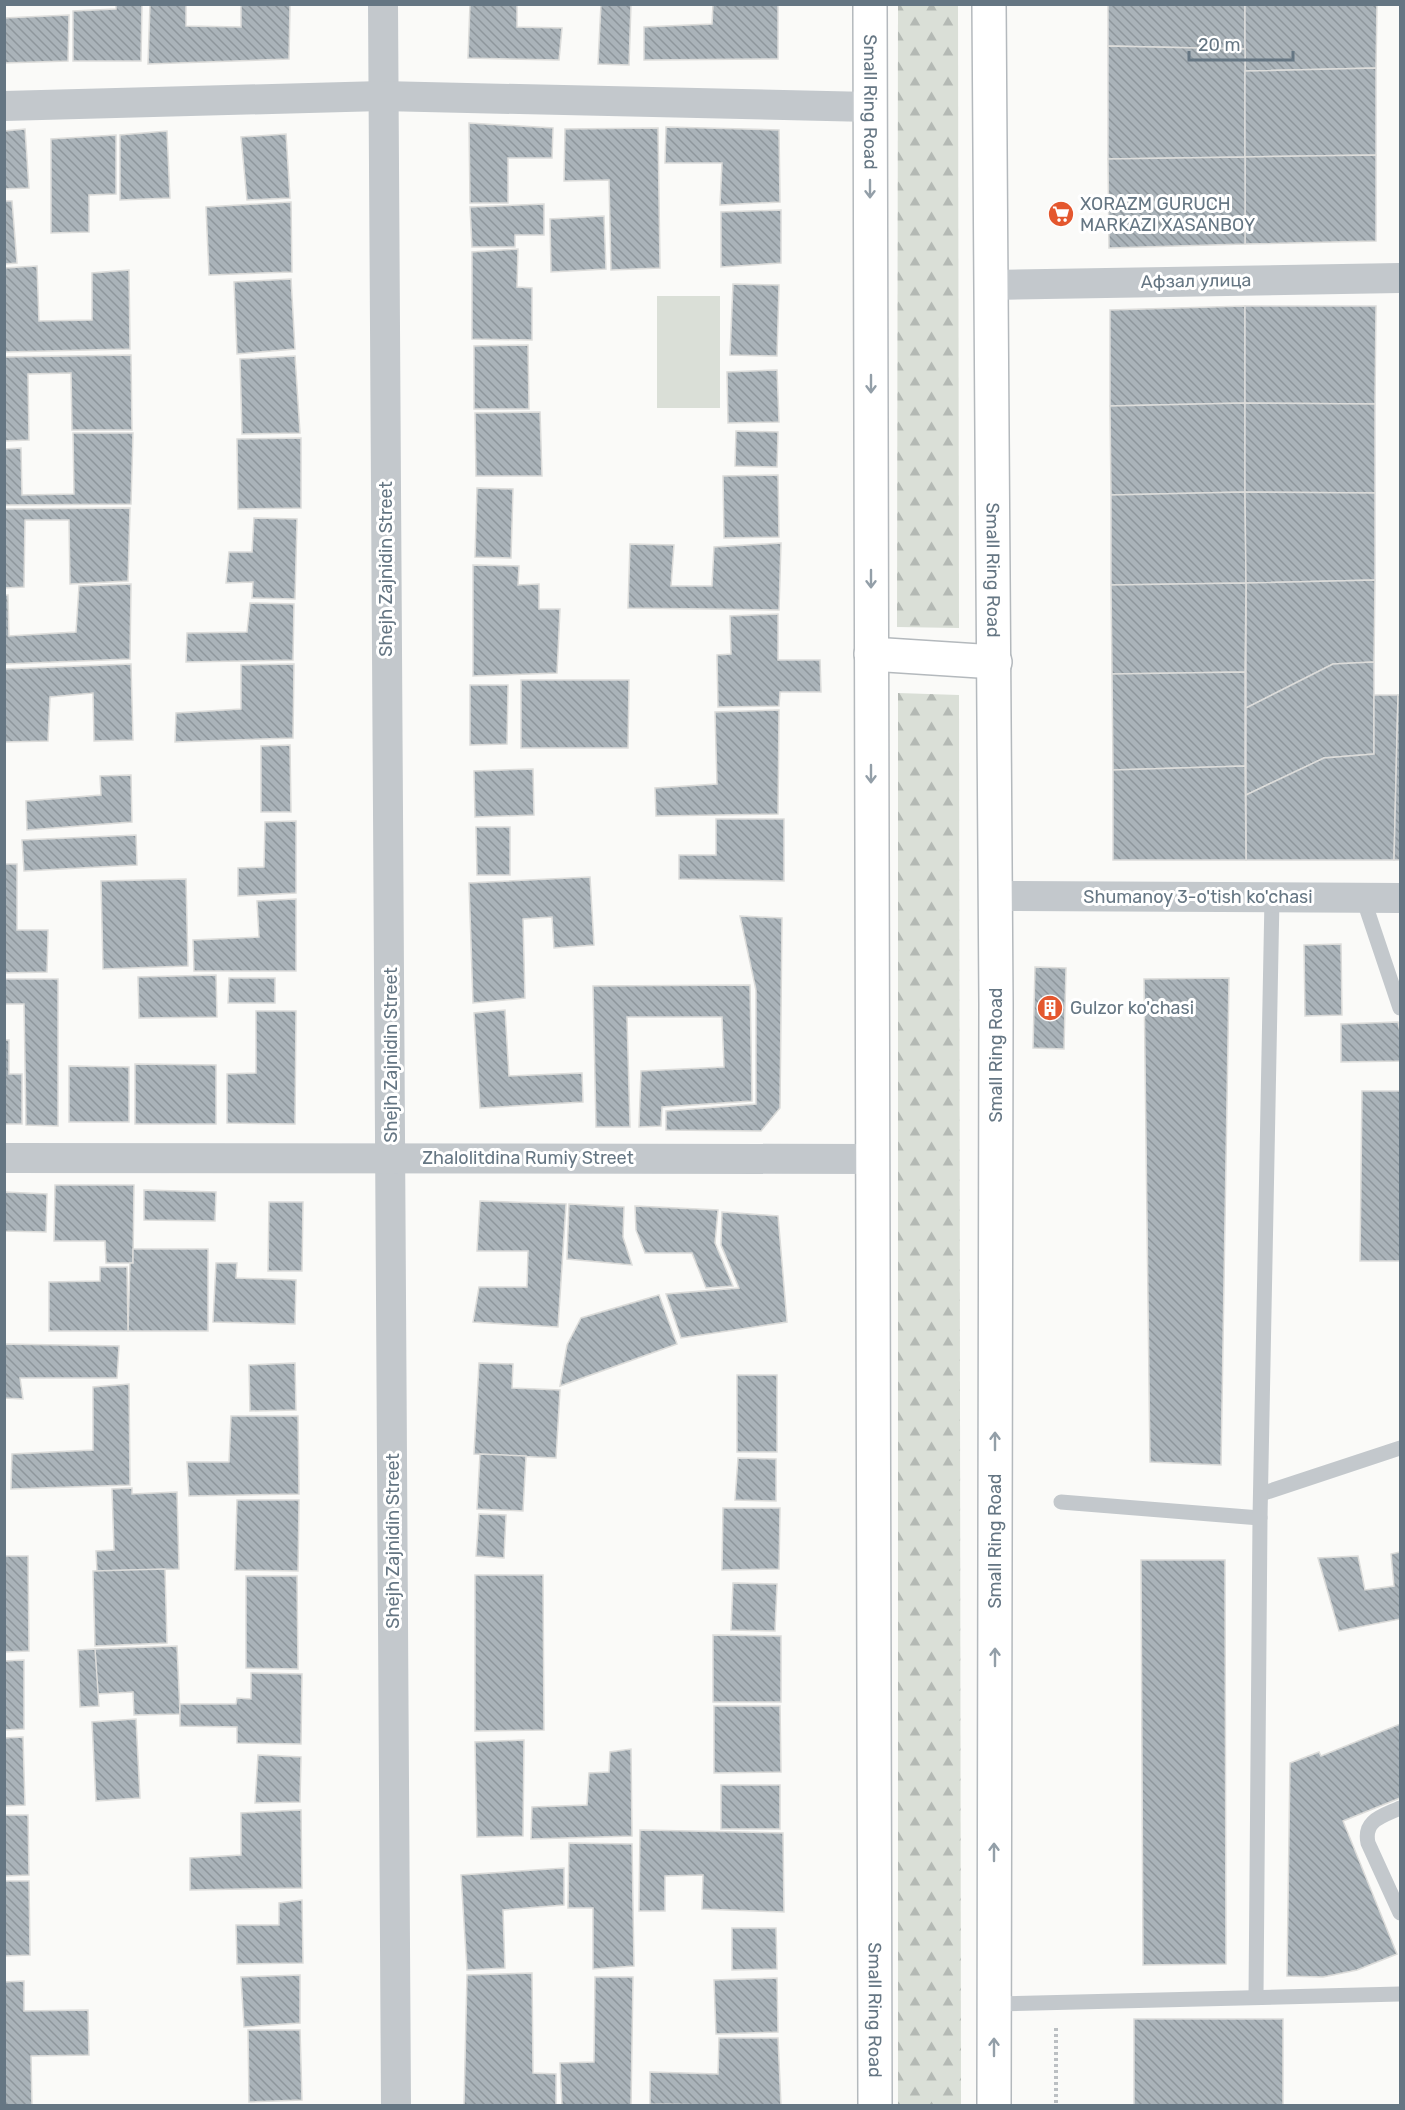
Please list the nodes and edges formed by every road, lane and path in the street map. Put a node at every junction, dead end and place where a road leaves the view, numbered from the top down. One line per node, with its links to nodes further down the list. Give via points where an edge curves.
1 (383, 4): 4 (street, Shejh Zajnidin Street)
2 (870, 4): 6 (highway, Small Ring Road)
3 (989, 4): 8 (highway, Small Ring Road)
4 (382, 96): 5 (street); 6 (street); 16 (street, Shejh Zajnidin Street)
5 (4, 106)
6 (870, 107): 9 (highway, Small Ring Road, one-way to 9)
7 (1401, 278): 8 (street, Афзал улица)
8 (992, 285): 10 (highway, Small Ring Road)
9 (871, 654): 10 (highway); 18 (highway, Small Ring Road, one-way to 18)
10 (995, 662): 11 (highway, Small Ring Road)
11 (996, 896): 12 (street, Shumanoy 3-o'tish ko'chasi); 28 (highway, Small Ring Road, one-way to 11)
12 (1272, 898): 13 (street, Shumanoy 3-o'tish ko'chasi); 20 (lane)
13 (1363, 898): 14 (street, Shumanoy 3-o'tish ko'chasi); 15 (lane)
14 (1401, 898)
15 (1401, 1008)
16 (392, 1157): 17 (street, Zhalolitdina Rumiy Street); 18 (street, Zhalolitdina Rumiy Street); 29 (street, Shejh Zajnidin Street)
17 (4, 1158)
18 (872, 1159): 30 (highway, Small Ring Road)
19 (1401, 1448): 20 (lane)
20 (1261, 1494): 22 (lane)
21 (1061, 1502): 22 (lane)
22 (1260, 1518): 26 (lane)
23 (1401, 1808): 24 (lane, via 1377,1819 1366,1834)
24 (1401, 1913)
25 (1401, 1994): 26 (lane)
26 (1256, 1997): 27 (lane)
27 (1055, 2003): 28 (lane); 32 (path)
28 (994, 2004): 31 (highway, Small Ring Road, one-way to 28)
29 (396, 2106)
30 (875, 2106)
31 (994, 2106)
32 (1056, 2106)

